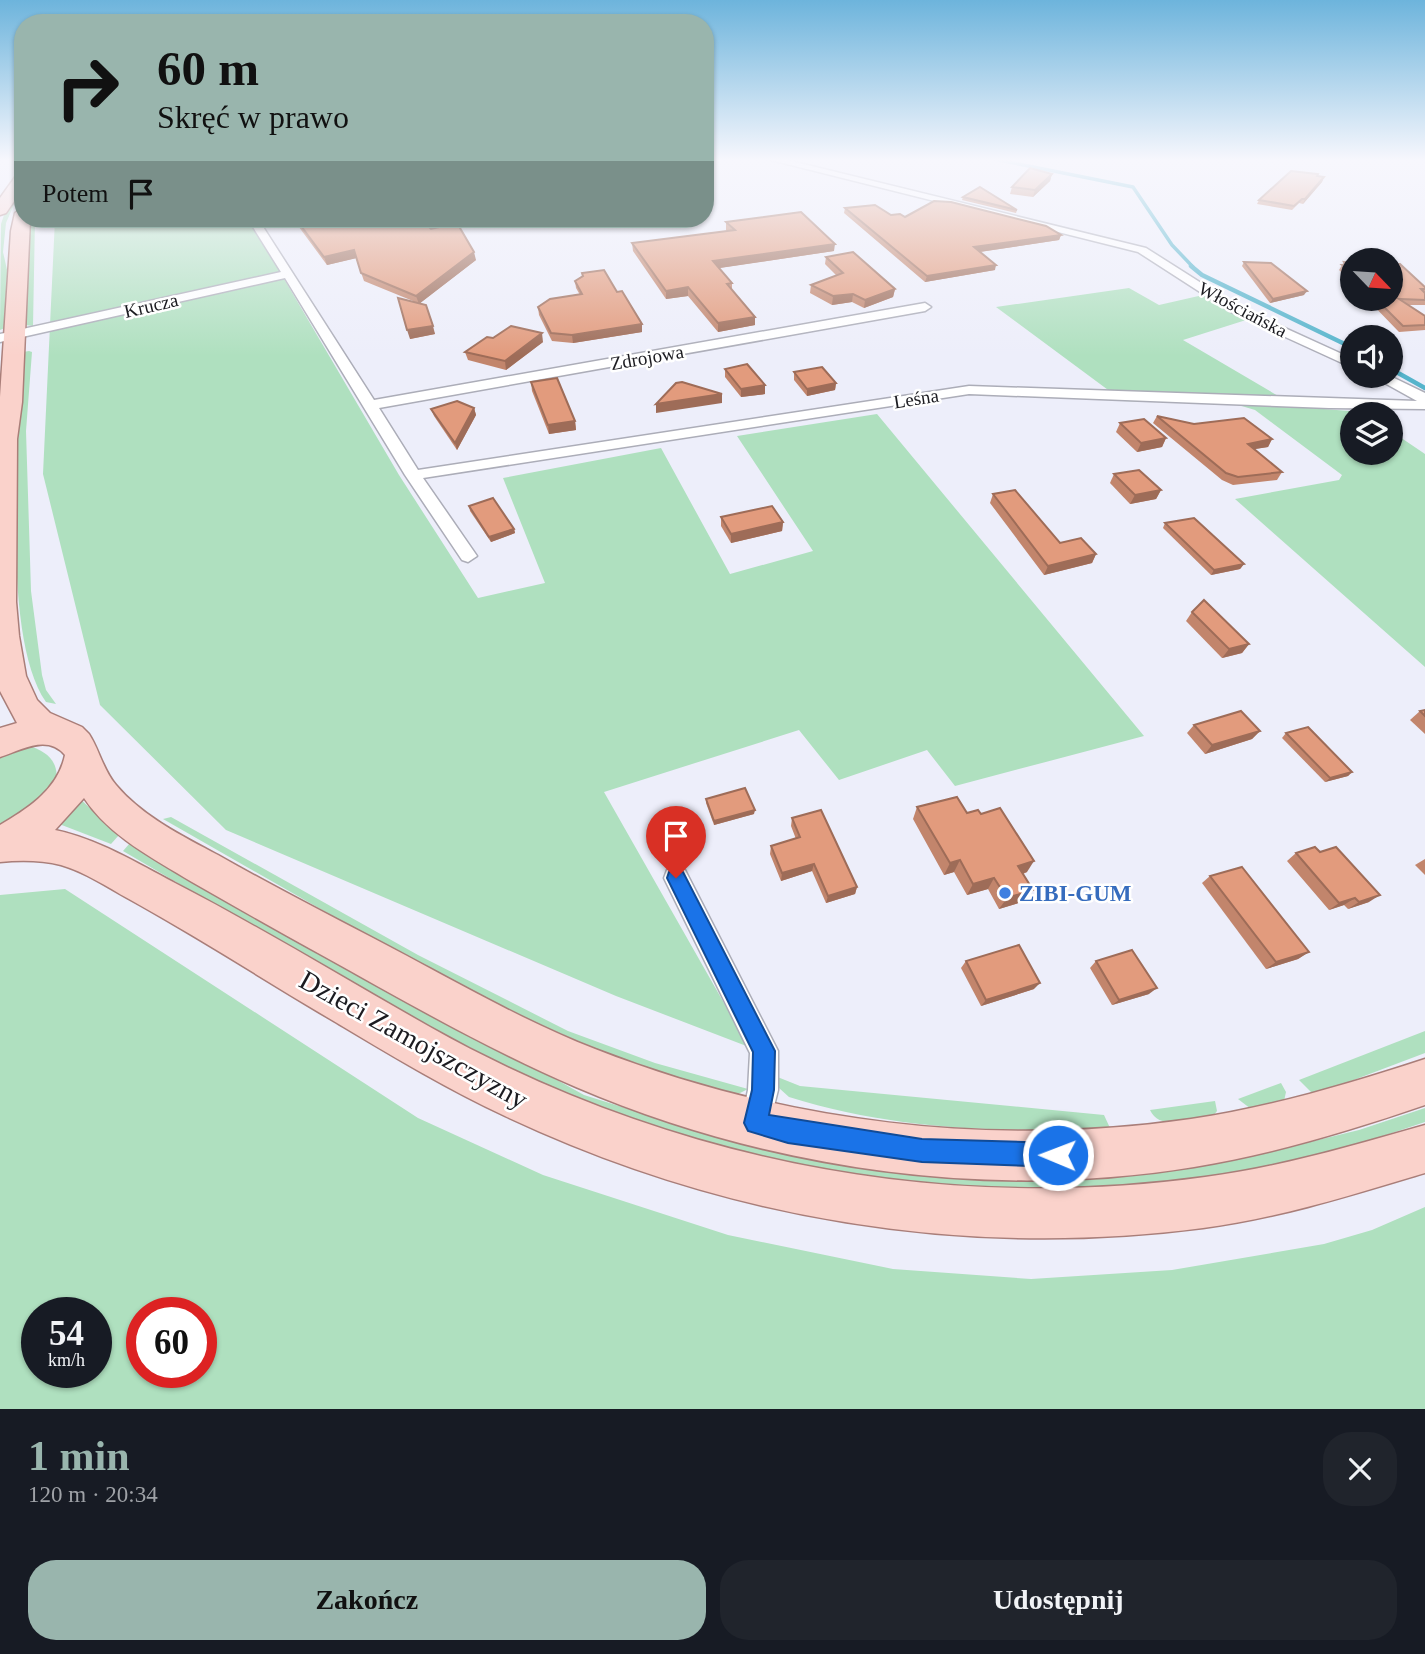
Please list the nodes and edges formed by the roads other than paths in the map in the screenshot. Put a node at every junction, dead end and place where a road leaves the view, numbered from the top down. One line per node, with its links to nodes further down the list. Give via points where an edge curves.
1 (1040, 225): 7 (street, Włościańska, via 1143,250 1225,304)
2 (20, 228): 6 (main road)
3 (259, 228): 4 (street)
4 (287, 274): 6 (street, Krucza); 10 (street)
5 (925, 307): 10 (street, Zdrojowa)
6 (7, 336): 14 (main road, via 11,402 5,439 1,603 5,646 10,676 24,708)
7 (1340, 358)
8 (1400, 388): 9 (street)
9 (1425, 402): 11 (street, Leśna, via 1329,404 969,390)
10 (369, 405): 11 (street)
11 (413, 475): 12 (street)
12 (468, 556)
13 (0, 743): 14 (main road, via 35,732)
14 (71, 743): 15 (main road, via 82,767 67,794 34,824); 18 (main road, Dzieci Zamojszczyzny, via 102,795 139,827 271,906 524,1041 627,1084)
15 (0, 845): 19 (main road, Dzieci Zamojszczyzny, via 49,845 100,864 468,1075 546,1111 674,1158 788,1189 1001,1216 1104,1213 1297,1186)
16 (676, 878): 18 (street, via 764,1051)
17 (1425, 1082): 18 (main road, Dzieci Zamojszczyzny, via 1312,1117 1240,1133 1158,1147 1058,1155 922,1150)
18 (756, 1123)
19 (1425, 1149)

